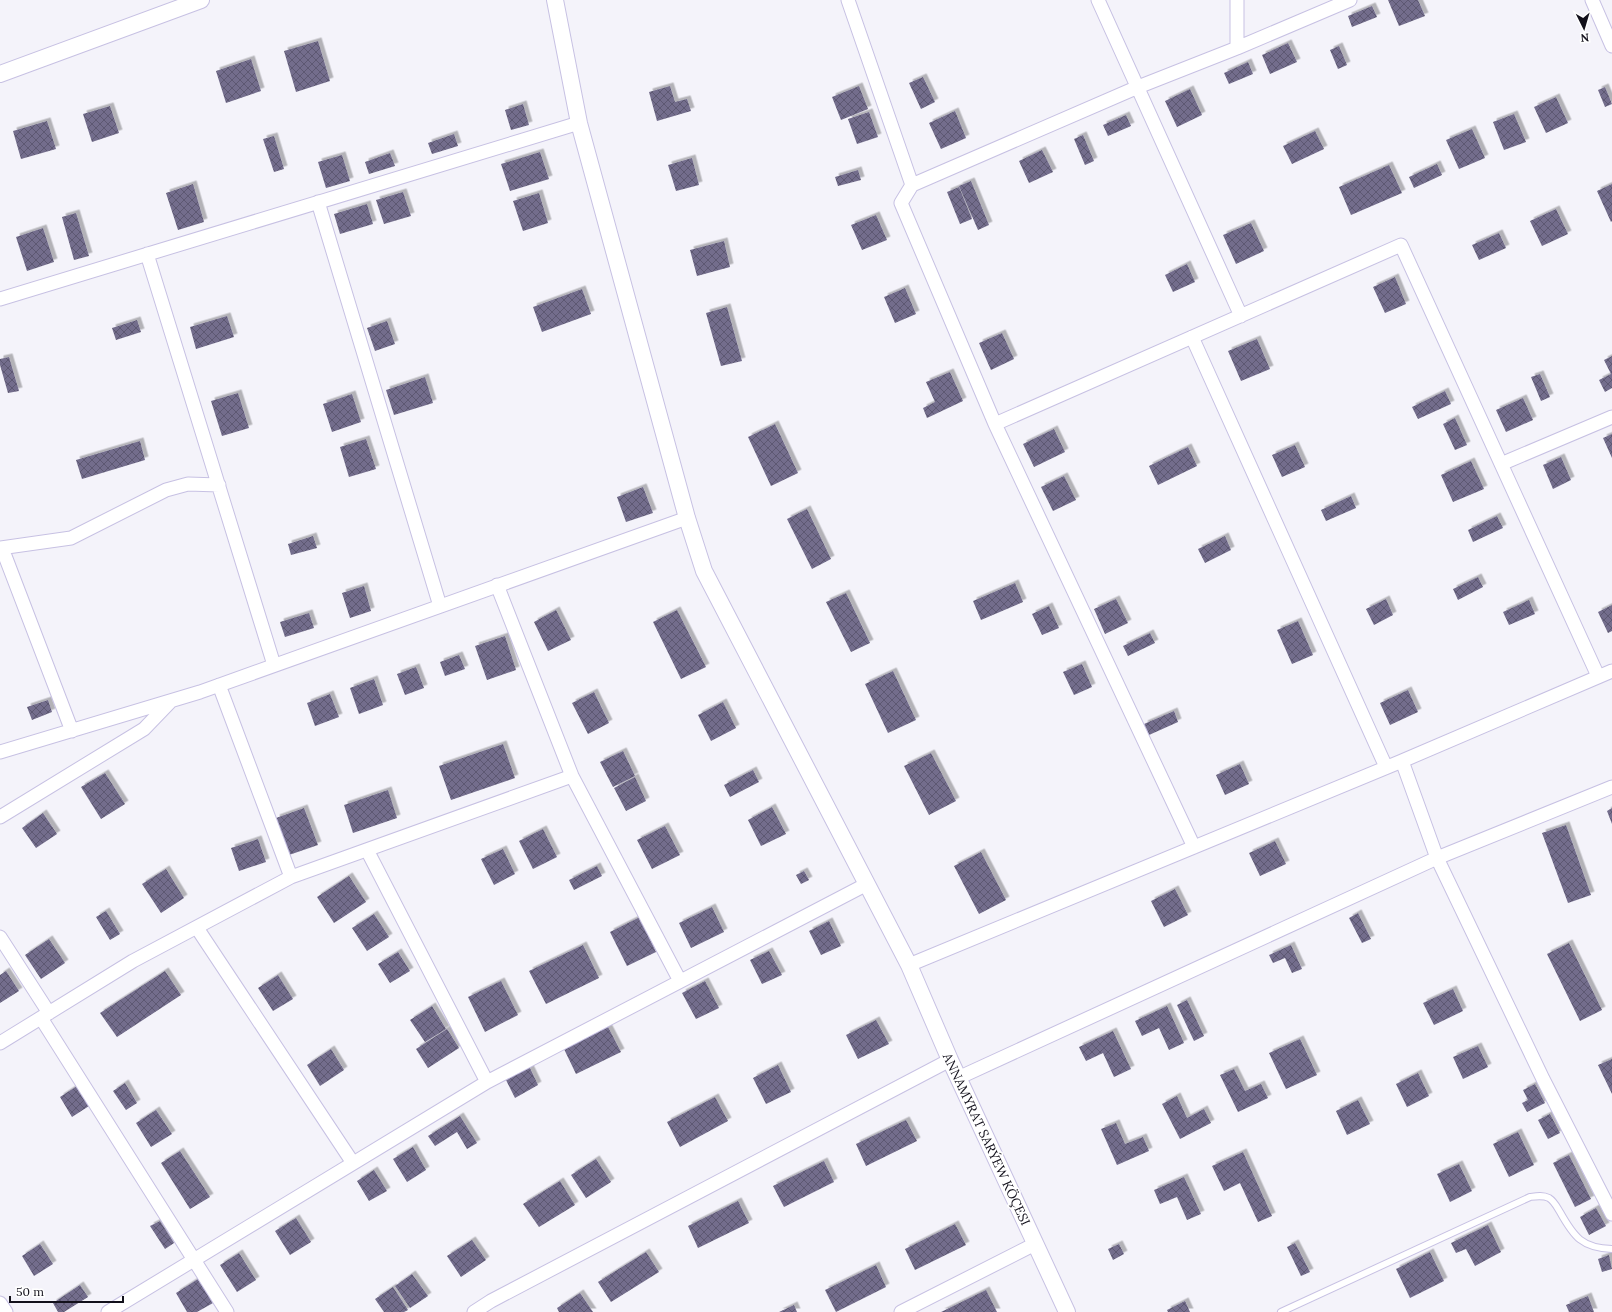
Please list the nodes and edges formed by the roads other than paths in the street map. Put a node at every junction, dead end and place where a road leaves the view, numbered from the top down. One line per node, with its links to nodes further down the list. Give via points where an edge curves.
1 (201, 0): 10 (street)
2 (555, 0): 12 (street, ANNAMYRAT SARÝEW KÖÇESI)
3 (848, 0): 13 (street)
4 (1098, 0): 11 (street)
5 (1237, 0): 9 (street)
6 (1350, 0): 9 (street)
7 (1592, 0): 8 (street)
8 (1612, 46)
9 (1237, 48): 11 (street)
10 (0, 74)
11 (1138, 87): 13 (street); 17 (street)
12 (579, 123): 14 (street); 23 (street, ANNAMYRAT SARÝEW KÖÇESI)
13 (912, 185): 20 (street, via 901,203)
14 (318, 202): 15 (street); 26 (street)
15 (147, 254): 16 (street); 22 (street)
16 (0, 299)
17 (1241, 316): 18 (street); 21 (street, via 1401,245)
18 (1192, 337): 20 (street); 35 (street)
19 (1612, 417): 21 (street)
20 (995, 424): 39 (street)
21 (1501, 464): 29 (street)
22 (218, 485): 24 (street, via 188,484 166,490 71,538); 27 (street)
23 (687, 518): 25 (street); 43 (street, ANNAMYRAT SARÝEW KÖÇESI, via 704,571)
24 (1, 548): 32 (street)
25 (496, 586): 26 (street); 36 (street)
26 (440, 606): 27 (street)
27 (274, 664): 30 (street)
28 (1612, 670): 29 (street)
29 (1598, 676): 34 (street)
30 (219, 685): 31 (street); 42 (street)
31 (171, 701): 32 (street); 38 (street, via 144,729)
32 (72, 731): 33 (street)
33 (0, 752)
34 (1402, 761): 35 (street); 41 (street)
35 (1386, 767): 39 (street)
36 (572, 776): 40 (street); 47 (street)
37 (1612, 787): 41 (street)
38 (0, 817)
39 (1194, 847): 46 (street)
40 (367, 850): 42 (street); 52 (street)
41 (1437, 858): 51 (street); 54 (street, via 1543,1079)
42 (291, 877): 44 (street)
43 (867, 884): 46 (street, ANNAMYRAT SARÝEW KÖÇESI); 47 (street)
44 (197, 928): 48 (street, via 133,961); 53 (street)
45 (0, 937): 48 (street)
46 (909, 965): 50 (street, ANNAMYRAT SARÝEW KÖÇESI)
47 (680, 981): 52 (street)
48 (45, 1015): 49 (street); 57 (street)
49 (0, 1043)
50 (950, 1060): 51 (street, ANNAMYRAT SARÝEW KÖÇESI); 62 (street)
51 (958, 1078): 55 (street, ANNAMYRAT SARÝEW KÖÇESI)
52 (486, 1082): 53 (street)
53 (353, 1163): 57 (street)
54 (1612, 1214)
55 (1035, 1244): 63 (street); 64 (street, ANNAMYRAT SARÝEW KÖÇESI)
56 (1612, 1249): 65 (lane, via 1587,1244 1572,1233 1550,1199 1541,1196 1530,1197)
57 (194, 1259): 60 (street); 61 (street)
58 (0, 1303): 59 (street)
59 (6, 1312)
60 (108, 1312)
61 (227, 1312)
62 (474, 1312)
63 (901, 1312)
64 (1067, 1312)
65 (1281, 1312)

